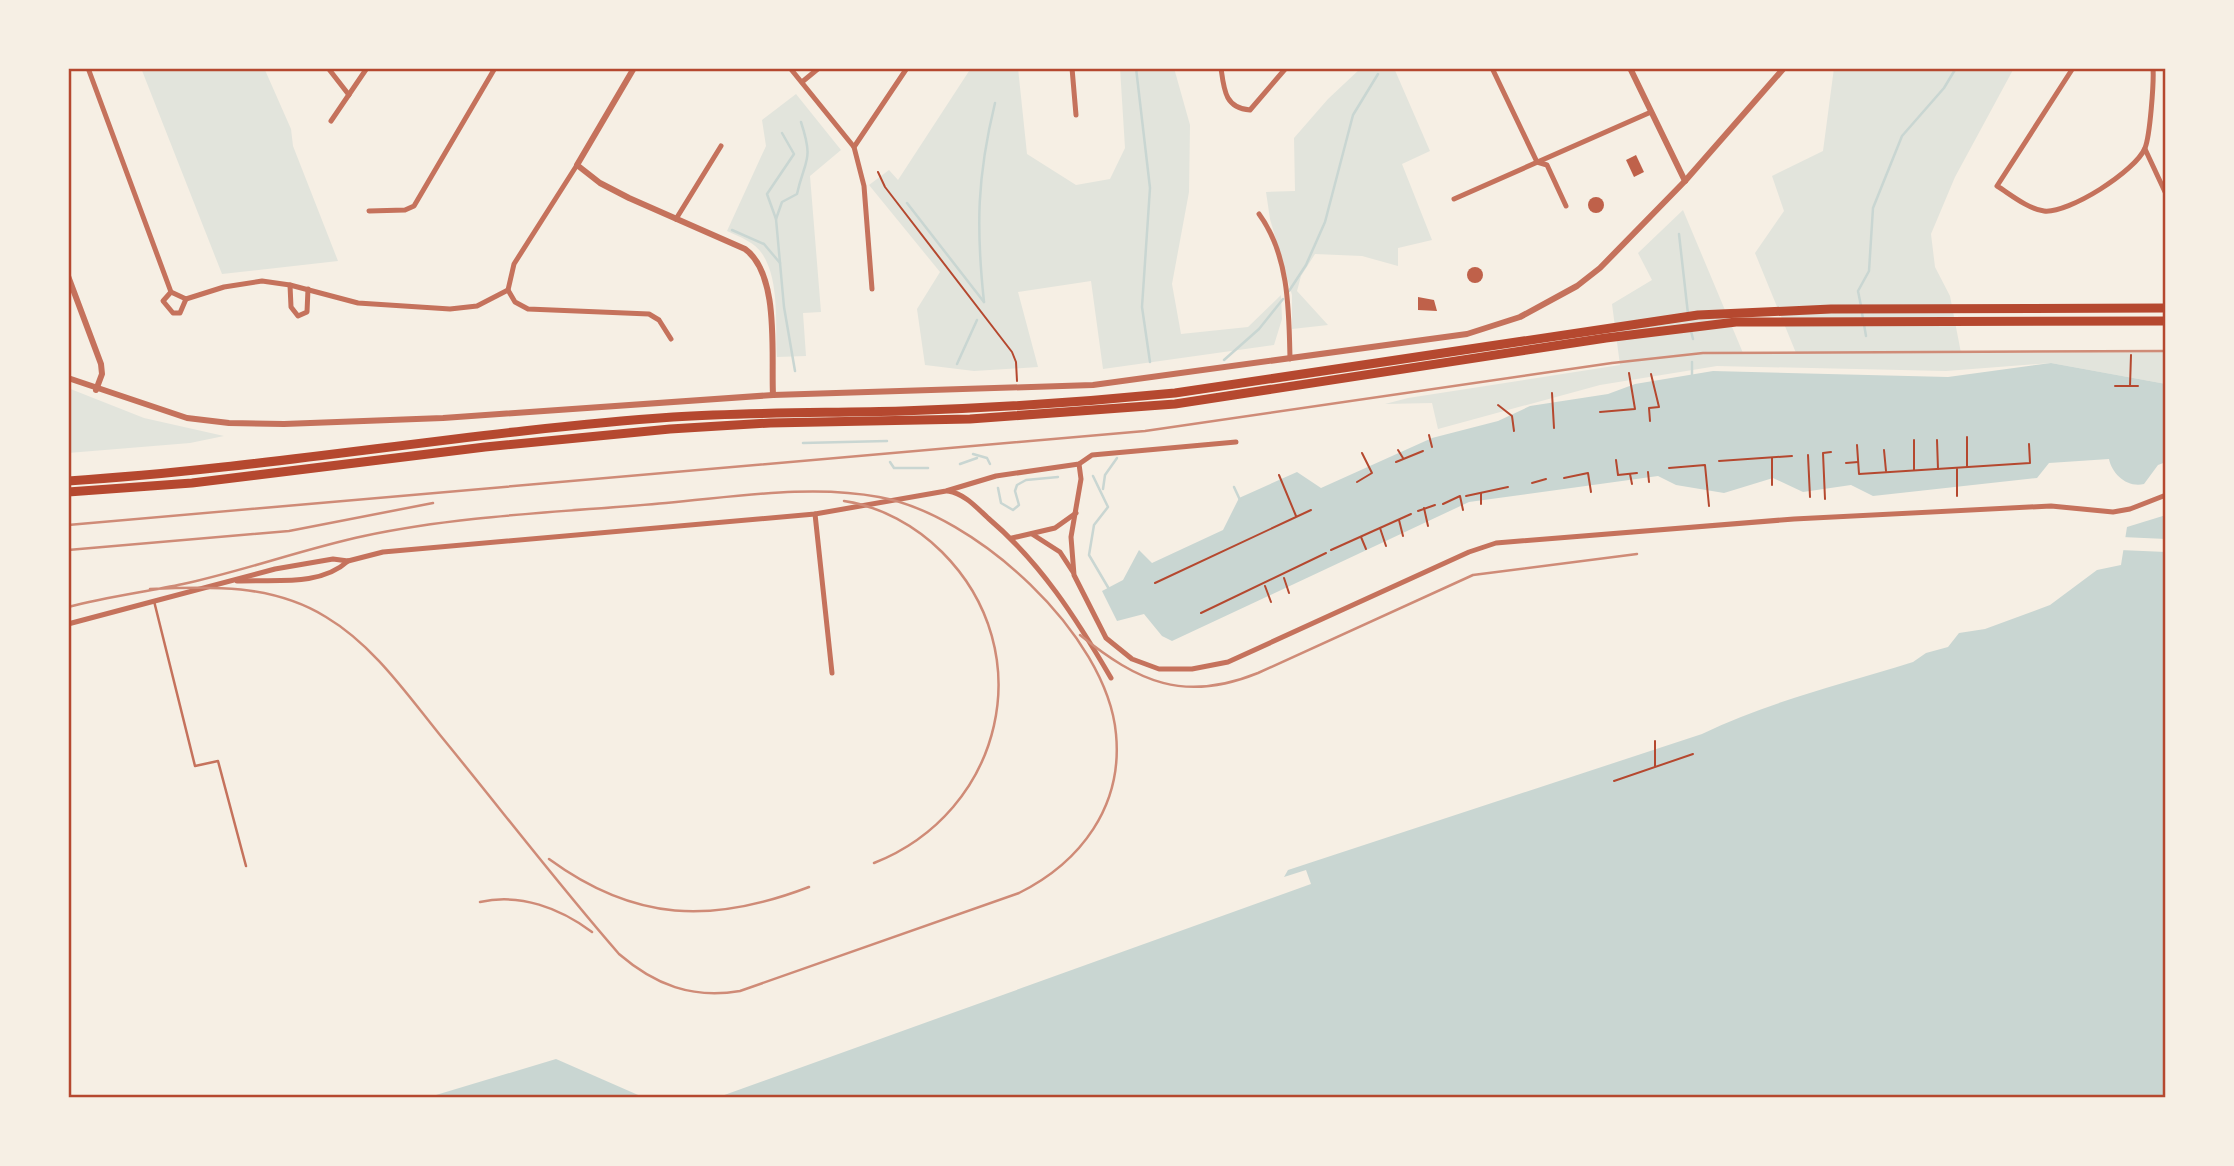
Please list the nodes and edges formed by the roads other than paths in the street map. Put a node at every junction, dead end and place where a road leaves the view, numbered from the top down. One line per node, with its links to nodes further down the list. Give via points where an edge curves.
1 (88, 68): 39 (street)
2 (328, 68): 18 (street)
3 (367, 68): 18 (street)
4 (495, 68): 31 (street, via 414,206)
5 (634, 68): 26 (street)
6 (790, 68): 17 (street)
7 (819, 68): 17 (street)
8 (908, 68): 23 (street)
9 (1072, 68): 20 (street)
10 (1221, 68): 11 (street, via 1230,104 1250,110)
11 (1286, 68)
12 (1492, 68): 25 (street)
13 (1630, 68): 19 (street)
14 (1784, 68): 27 (street)
15 (2073, 68): 24 (street, via 1997,186 2039,211 2053,212 2117,179)
16 (2153, 68): 24 (street)
17 (802, 82): 23 (street)
18 (349, 94): 21 (street)
19 (1651, 112): 25 (street); 27 (street)
20 (1076, 115)
21 (331, 121)
22 (721, 146): 33 (street)
23 (854, 147): 37 (street, via 864,186)
24 (2145, 149): 28 (street)
25 (1536, 162): 29 (street); 30 (street, via 1547,165)
26 (577, 165): 33 (street, via 600,183); 38 (street, via 514,264)
27 (1685, 181): 45 (street, via 1600,268 1520,317 1467,334)
28 (2166, 194)
29 (1454, 199)
30 (1566, 206)
31 (369, 211)
32 (1259, 214): 45 (street, via 1282,264)
33 (676, 219): 48 (street, via 745,249 764,271)
34 (68, 275): 47 (street, via 101,364)
35 (290, 285): 36 (street); 36 (street, via 291,307 298,316 307,312); 40 (street, via 262,281 232,285)
36 (308, 289): 38 (street, via 358,303 450,309 477,306)
37 (872, 289)
38 (508, 290): 44 (street, via 515,302 528,309 649,314 659,320)
39 (171, 292): 40 (street); 40 (street, via 163,301 173,313 180,313)
40 (186, 299)
41 (2166, 308): 42 (highway)
42 (1889, 314): 43 (highway); 51 (highway, via 1831,309 1676,317 1148,395 902,411 673,417 491,434 191,472); 53 (highway, via 1701,325 1175,404 970,419 670,429 192,483)
43 (2166, 321)
44 (671, 339)
45 (1290, 360): 48 (street, via 1093,385)
46 (68, 379): 47 (street)
47 (96, 390): 48 (street, via 187,418 254,424 455,417)
48 (773, 395)
49 (1236, 442): 50 (street, via 1092,455)
50 (1079, 464): 52 (street, via 996,476); 55 (street)
51 (68, 481)
52 (946, 491): 56 (street); 58 (street, via 964,497)
53 (68, 492)
54 (2166, 495): 60 (street, via 2113,512 2051,506 1794,519 1496,543 1228,662 1192,669 1159,669 1120,652 1101,630)
55 (1076, 513): 57 (street, via 1055,528); 60 (street)
56 (815, 514): 59 (street, via 383,552); 64 (street)
57 (1031, 533): 58 (street); 60 (street, via 1060,552)
58 (1012, 538): 65 (street, via 1064,600)
59 (348, 561): 61 (street, via 332,559); 61 (street, via 338,570 311,578)
60 (1074, 575)
61 (225, 582): 62 (street)
62 (154, 601): 63 (street); 66 (lane, via 195,766 218,761)
63 (68, 624)
64 (832, 673)
65 (1111, 678)
66 (246, 866)

